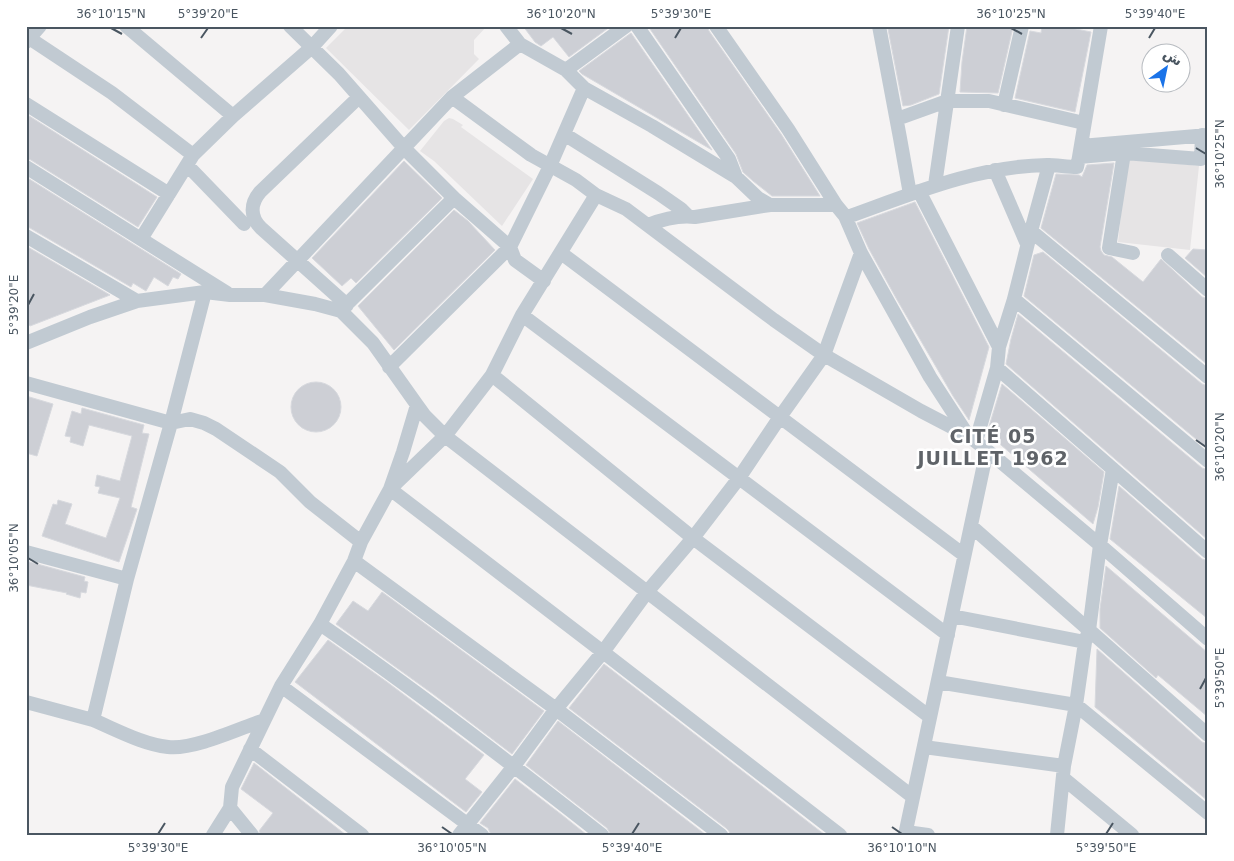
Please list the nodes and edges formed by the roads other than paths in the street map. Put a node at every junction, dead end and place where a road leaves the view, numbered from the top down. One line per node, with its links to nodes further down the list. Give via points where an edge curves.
1 (40, 26): 13 (street)
2 (126, 26): 23 (street)
3 (290, 26): 15 (street)
4 (331, 26): 15 (street)
5 (626, 26): 16 (street)
6 (637, 26): 36 (street, via 729,159)
7 (716, 26): 43 (street)
8 (958, 26): 20 (street)
9 (1022, 26): 22 (street)
10 (507, 27): 14 (street)
11 (880, 27): 24 (street)
12 (1097, 27): 25 (street)
13 (28, 40): 31 (street, via 112,93)
14 (520, 44): 16 (street); 19 (street)
15 (312, 47): 18 (street); 23 (street)
16 (566, 70): 17 (street)
17 (584, 88): 26 (street); 36 (street)
18 (359, 96): 28 (street); 55 (street, via 253,202 256,224)
19 (452, 97): 28 (street); 33 (street)
20 (947, 101): 22 (street); 24 (street); 37 (street)
21 (26, 104): 39 (street)
22 (1004, 105): 25 (street)
23 (233, 116): 31 (street)
24 (897, 119): 38 (street)
25 (1084, 123): 29 (street)
26 (564, 134): 33 (street); 44 (street)
27 (1205, 135): 29 (street); 30 (street, via 1201,159)
28 (404, 148): 41 (street); 55 (street)
29 (1080, 151): 30 (street); 32 (street, via 1078,167)
30 (1124, 153): 52 (street, via 1108,248)
31 (190, 160): 39 (street); 45 (street)
32 (1049, 165): 35 (street); 48 (street)
33 (550, 166): 40 (street); 50 (street)
34 (26, 167): 49 (street)
35 (995, 170): 37 (street); 48 (street)
36 (736, 178): 42 (street)
37 (935, 185): 38 (street)
38 (914, 193): 43 (street, via 850,216); 66 (street)
39 (169, 194): 49 (street)
40 (596, 195): 46 (street, via 626,209); 53 (street)
41 (454, 198): 50 (street); 63 (street)
42 (770, 205): 43 (street); 44 (street)
43 (840, 210): 51 (street)
44 (688, 216): 46 (street)
45 (244, 224)
46 (648, 225): 67 (street)
47 (26, 236): 62 (street)
48 (1029, 238): 61 (street); 71 (street)
49 (141, 239): 60 (street)
50 (510, 247): 56 (street, via 515,260); 68 (street)
51 (861, 253): 67 (street); 77 (street, via 930,377)
52 (1133, 253)
53 (561, 254): 56 (street); 74 (street)
54 (1168, 255): 57 (street)
55 (297, 261): 59 (street); 63 (street)
56 (544, 280): 64 (street)
57 (1208, 290)
58 (205, 292): 60 (street); 62 (street); 75 (street)
59 (265, 294): 60 (street); 63 (street)
60 (230, 295)
61 (1014, 299): 66 (street); 78 (street)
62 (137, 301): 65 (street)
63 (344, 308): 68 (street)
64 (522, 314): 70 (street); 80 (street)
65 (28, 339)
66 (999, 347): 69 (street)
67 (824, 355): 74 (street); 77 (street)
68 (389, 367): 73 (street)
69 (997, 368): 77 (street); 79 (street)
70 (492, 375): 76 (street); 83 (street)
71 (1208, 377)
72 (26, 383): 75 (street)
73 (417, 405): 76 (street); 81 (street)
74 (780, 417): 80 (street); 88 (street)
75 (171, 423): 84 (street, via 190,419 216,429 280,472 310,502); 90 (street)
76 (445, 436): 81 (street); 91 (street)
77 (977, 442): 82 (street); 85 (street)
78 (1208, 461)
79 (1113, 469): 85 (street); 87 (street)
80 (739, 478): 83 (street); 94 (street)
81 (390, 488): 84 (street); 97 (street)
82 (971, 526): 88 (street); 95 (street)
83 (693, 538): 91 (street); 103 (street)
84 (361, 542): 89 (street)
85 (1100, 545): 95 (street); 96 (street)
86 (26, 552): 90 (street)
87 (1208, 552)
88 (964, 555): 92 (street)
89 (354, 561): 93 (street); 102 (street)
90 (127, 580): 104 (street)
91 (647, 592): 97 (street); 111 (street)
92 (952, 616): 94 (street); 95 (street)
93 (320, 624): 99 (street); 109 (street)
94 (948, 635): 98 (street)
95 (1087, 636): 101 (street); 106 (street)
96 (1208, 639)
97 (603, 652): 102 (street); 122 (street)
98 (938, 682): 101 (street); 103 (street)
99 (281, 686): 105 (street); 114 (street)
100 (26, 702): 104 (street)
101 (1076, 705): 110 (street); 113 (street)
102 (556, 709): 109 (street); 121 (street)
103 (930, 717): 107 (street)
104 (92, 720): 105 (street, via 169,747 197,744)
105 (264, 720): 108 (street)
106 (1208, 735)
107 (924, 747): 110 (street); 111 (street)
108 (250, 749): 112 (street, via 232,787); 118 (street)
109 (514, 766): 114 (street); 120 (street)
110 (1063, 772): 124 (street); 125 (street)
111 (913, 797): 115 (street)
112 (230, 808): 116 (street); 117 (street)
113 (1208, 813)
114 (464, 830): 119 (street)
115 (906, 833): 123 (street)
116 (214, 835)
117 (252, 835)
118 (362, 835)
119 (482, 835)
120 (602, 835)
121 (721, 835)
122 (840, 835)
123 (928, 835)
124 (1057, 835)
125 (1132, 835)

